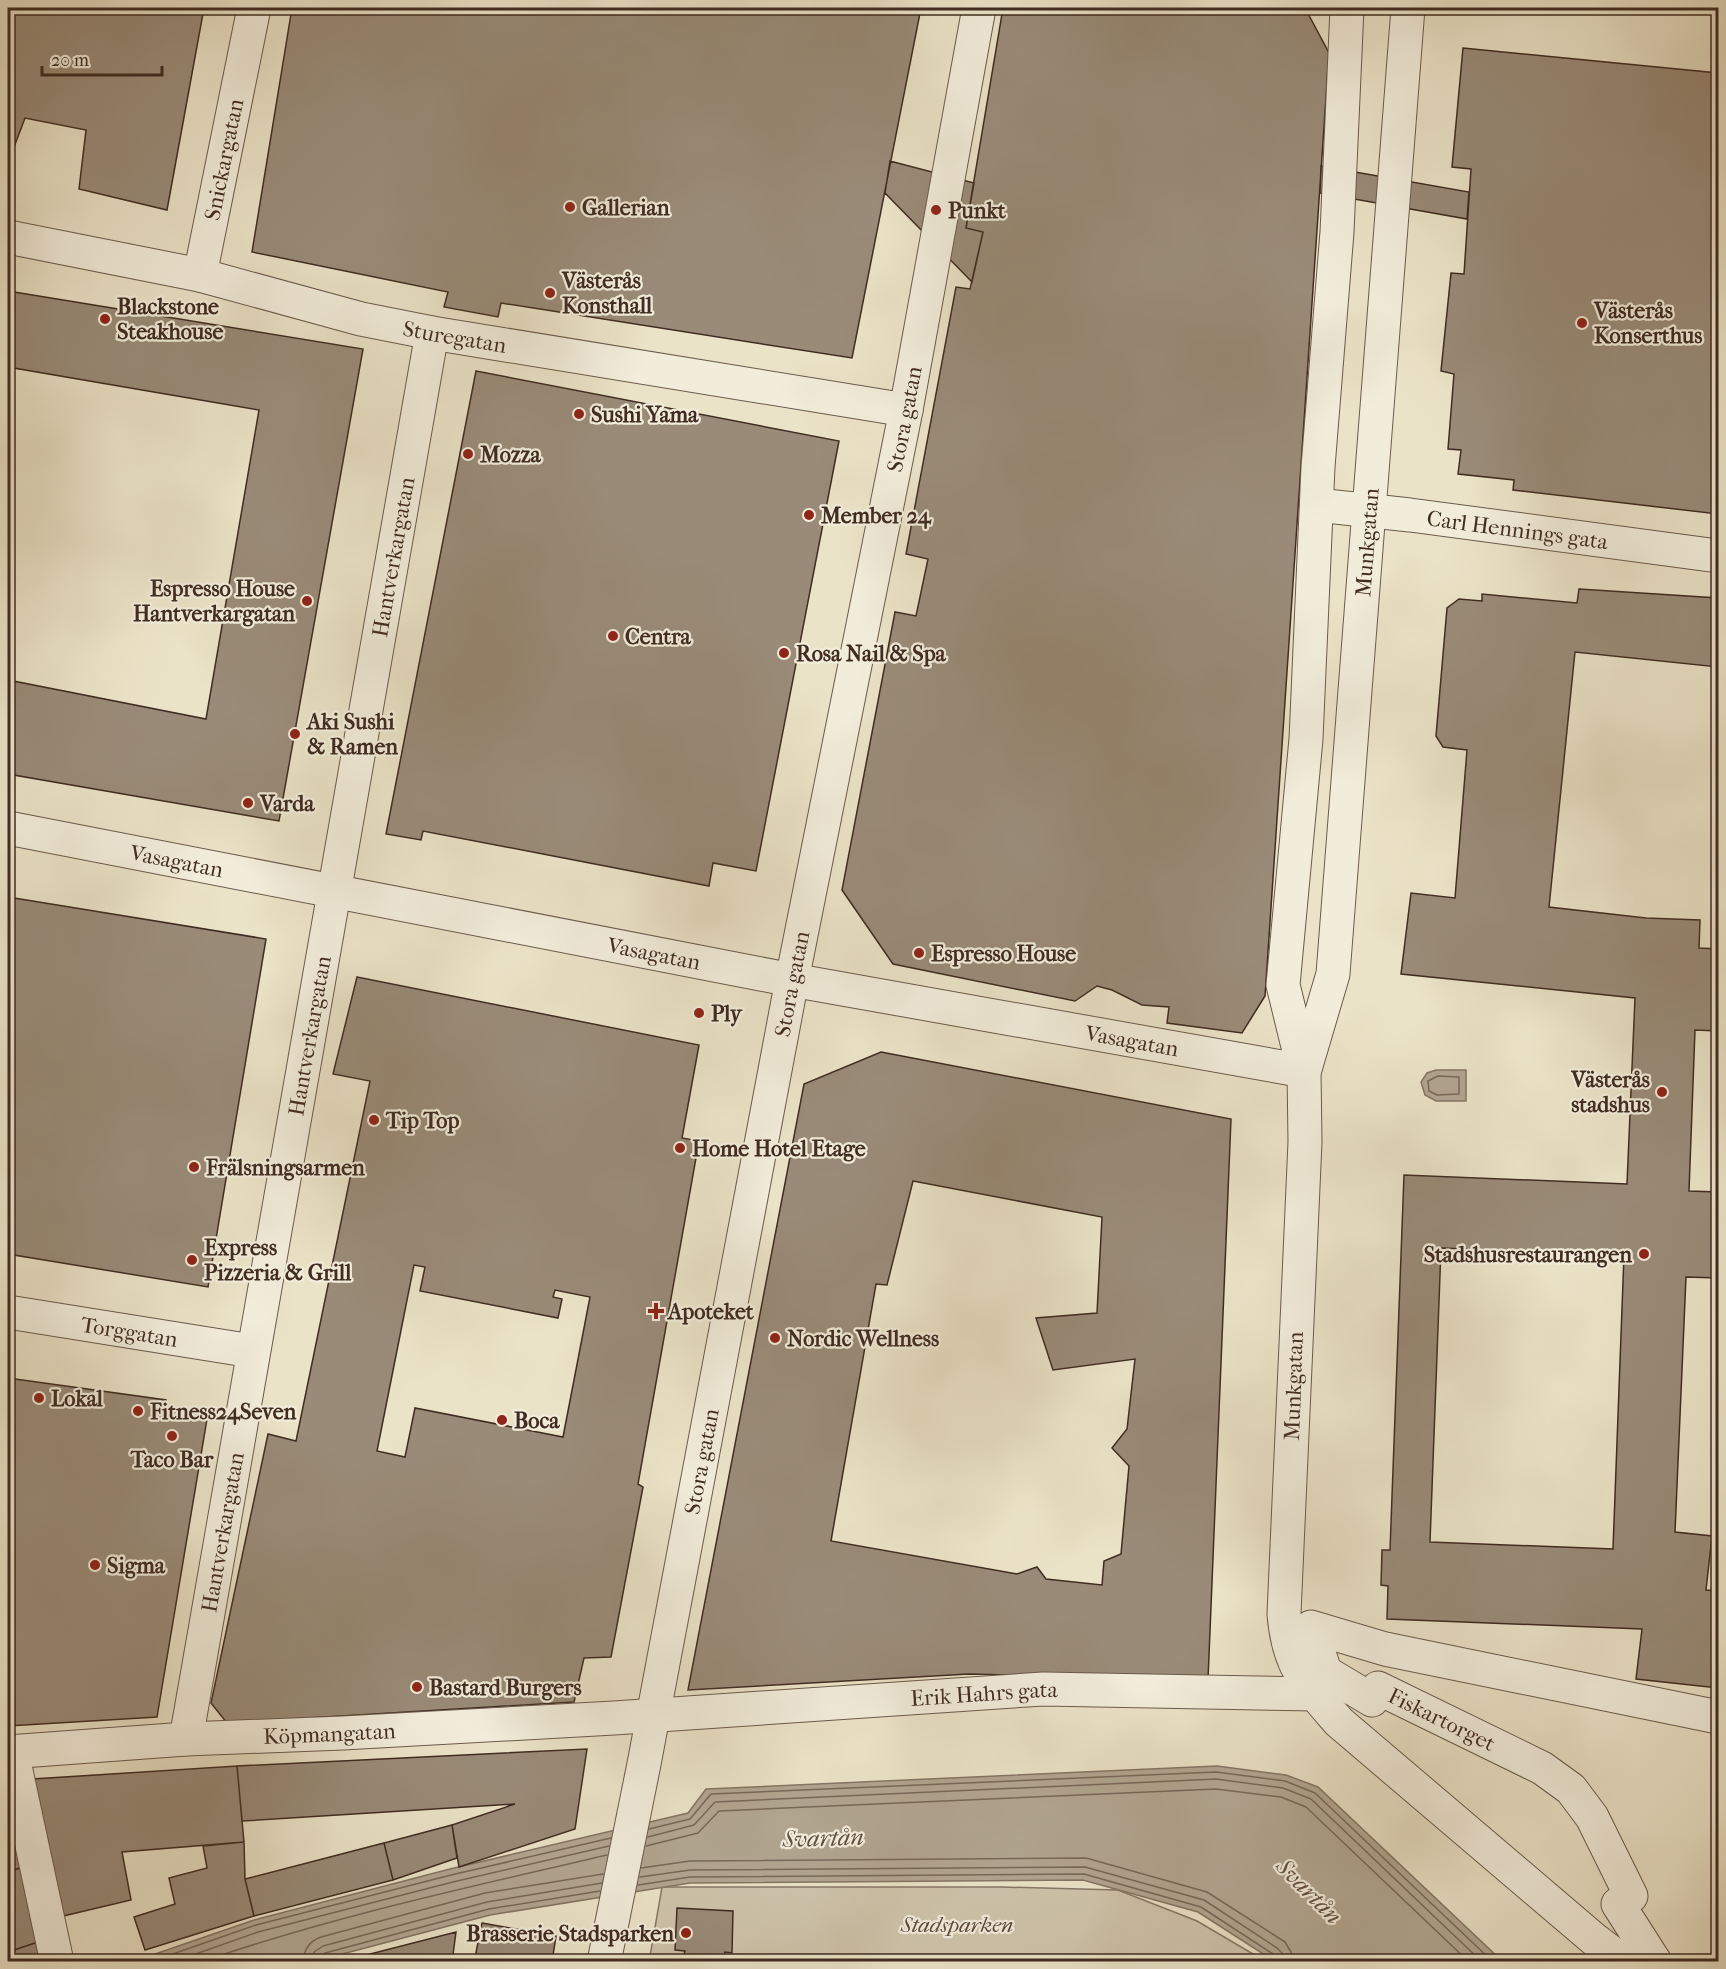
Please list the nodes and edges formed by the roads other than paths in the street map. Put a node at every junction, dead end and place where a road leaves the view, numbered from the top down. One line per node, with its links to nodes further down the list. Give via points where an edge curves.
1 (254, 8): 6 (street, Snickargatan)
2 (979, 8): 8 (street, Stora gatan)
3 (1347, 8): 9 (street, Munkgatan, via 1337,232)
4 (1408, 8): 10 (street, Munkgatan)
5 (8, 237): 6 (street, Sturegatan)
6 (200, 275): 7 (street, Sturegatan, via 361,319)
7 (432, 333): 8 (street, Sturegatan); 13 (street, Hantverkargatan)
8 (906, 410): 14 (street, Stora gatan)
9 (1317, 505): 10 (street, Carl Hennings gata); 15 (street, Munkgatan, via 1306,739 1283,985)
10 (1369, 511): 11 (street, Carl Hennings gata); 15 (street, Munkgatan, via 1332,974)
11 (1719, 556)
12 (8, 828): 13 (street, Vasagatan)
13 (334, 891): 14 (street, Vasagatan); 17 (street, Hantverkargatan)
14 (792, 980): 15 (street, Vasagatan); 19 (street, Stora gatan)
15 (1304, 1071): 18 (street, Munkgatan, via 1305,1142 1284,1614 1286,1639 1295,1665)
16 (8, 1312): 17 (street, Torggatan)
17 (252, 1351): 21 (street, Hantverkargatan)
18 (1315, 1694): 19 (street, Erik Hahrs gata, via 1043,1689); 25 (street, via 1339,1722)
19 (653, 1716): 21 (street, Köpmangatan); 24 (street, Stora gatan)
20 (1719, 1717): 26 (street, Fiskartorget, via 1385,1648 1311,1627 1325,1672 1372,1701 1378,1688 1437,1716 1542,1768 1571,1789 1592,1817 1631,1896 1618,1904)
21 (186, 1738): 22 (street, Köpmangatan)
22 (10, 1752): 23 (street)
23 (57, 1962)
24 (604, 1962)
25 (1624, 1962)
26 (1655, 1962)

